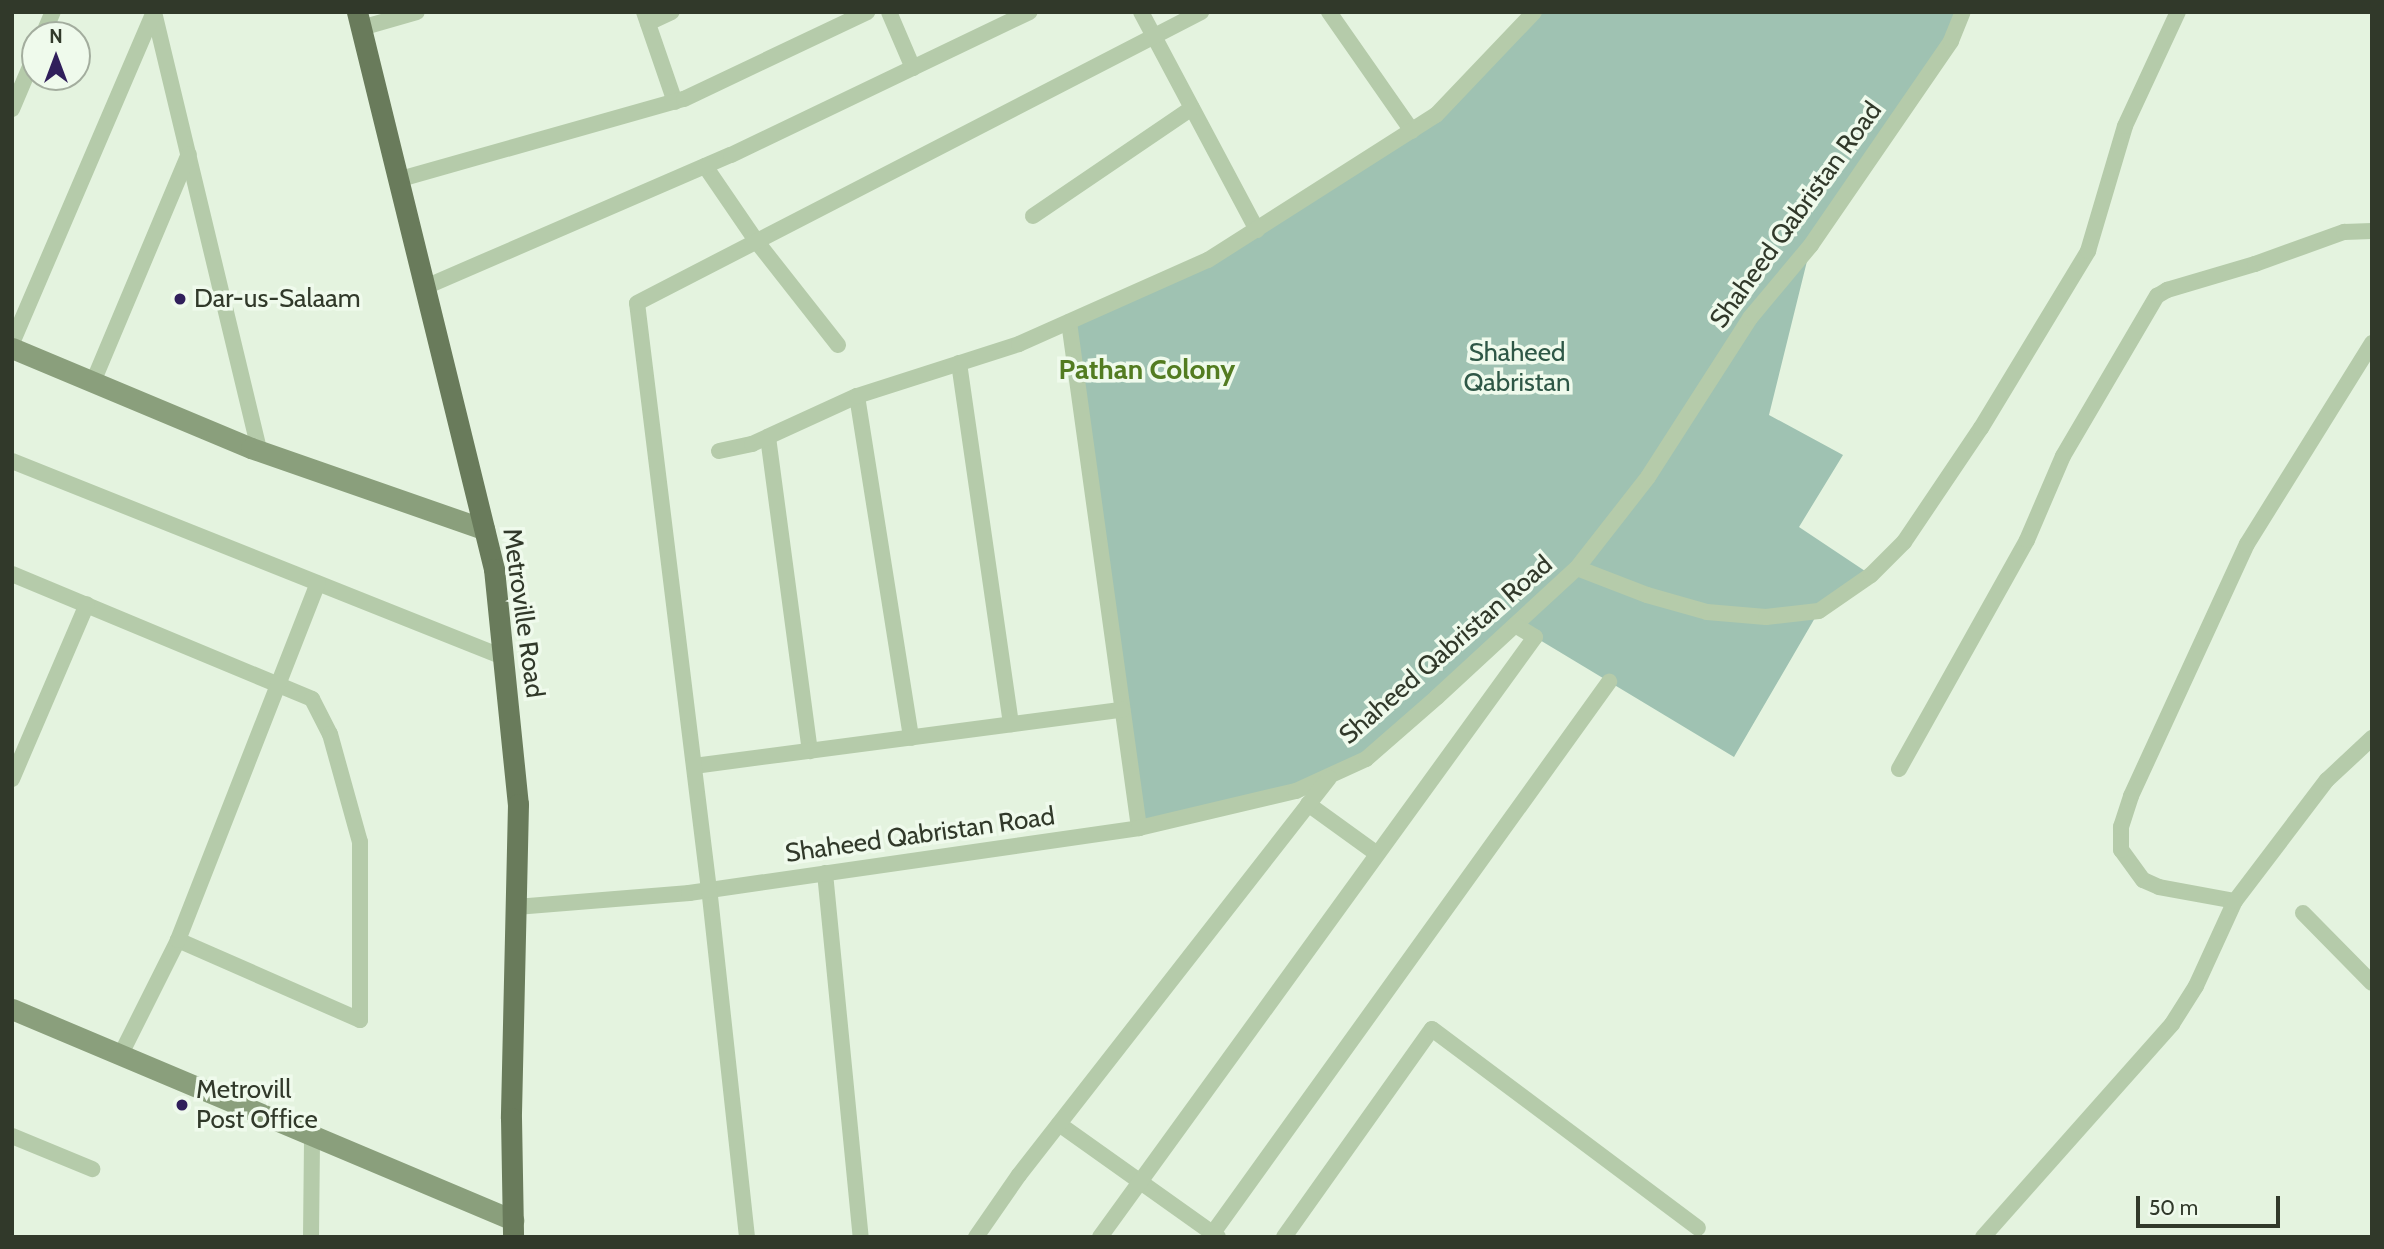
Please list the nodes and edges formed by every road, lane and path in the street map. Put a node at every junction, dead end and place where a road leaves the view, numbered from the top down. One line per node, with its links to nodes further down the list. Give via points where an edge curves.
1 (154, 12): 22 (street); 33 (street)
2 (416, 12): 14 (street)
3 (672, 12): 13 (street)
4 (867, 12): 18 (street)
5 (889, 12): 16 (street)
6 (1029, 12): 16 (street)
7 (1141, 12): 15 (street)
8 (1201, 12): 15 (street)
9 (1329, 12): 21 (street)
10 (1534, 12): 21 (street, via 1436,116)
11 (1964, 12): 42 (street, Shaheed Qabristan Road, via 1951,41 1811,245 1750,318 1648,477)
12 (2178, 12): 42 (street, via 2125,126 2088,251 1981,428 1904,542 1871,575 1819,611 1766,617 1707,612)
13 (646, 18): 18 (street)
14 (359, 20): 24 (main road, Metroville Road)
15 (1155, 38): 19 (street); 28 (street)
16 (913, 68): 23 (street)
17 (21, 88): 20 (street)
18 (675, 102): 24 (street)
19 (1192, 107): 25 (street); 26 (street)
20 (12, 109)
21 (1412, 131): 26 (street)
22 (188, 154): 35 (street); 39 (street)
23 (705, 166): 28 (street); 29 (street)
24 (397, 180): 29 (main road, Metroville Road)
25 (1033, 216)
26 (1257, 230): 30 (street, via 1208,260)
27 (2372, 231): 56 (street, via 2344,232 2157,296 2063,456 2027,540)
28 (757, 242): 32 (street); 55 (street, via 638,303)
29 (423, 288): 41 (main road, Metroville Road)
30 (1069, 322): 34 (street); 50 (street)
31 (2372, 343): 64 (street, via 2247,544 2121,827 2121,850 2143,880)
32 (838, 345)
33 (12, 346): 35 (street)
34 (959, 363): 36 (street); 51 (street)
35 (93, 382): 39 (street)
36 (857, 396): 37 (street); 52 (street)
37 (768, 437): 38 (street); 54 (street)
38 (719, 451)
39 (260, 452): 41 (street)
40 (12, 461): 44 (street)
41 (484, 529): 47 (main road, Metroville Road, via 494,569)
42 (1577, 568): 46 (street, Shaheed Qabristan Road)
43 (12, 574): 45 (street)
44 (318, 583): 47 (street); 49 (street)
45 (87, 604): 49 (street); 58 (street)
46 (1515, 625): 57 (street, Shaheed Qabristan Road, via 1366,759); 61 (street, via 1535,637)
47 (503, 657): 65 (main road, Metroville Road, via 519,804)
48 (1609, 682): 78 (street)
49 (279, 685): 67 (street); 67 (street, via 312,699 330,734 360,842 360,1020)
50 (1122, 710): 51 (street); 60 (street)
51 (1011, 724): 52 (street)
52 (911, 738): 54 (street)
53 (2372, 738): 64 (street, via 2328,780)
54 (810, 751): 55 (street)
55 (694, 766): 63 (street)
56 (1899, 769)
57 (1331, 775): 59 (street); 60 (street, Shaheed Qabristan Road, via 1296,791)
58 (12, 779)
59 (1308, 804): 61 (street); 71 (street)
60 (1139, 828): 62 (street, Shaheed Qabristan Road)
61 (1377, 854): 75 (street)
62 (825, 873): 63 (street, Shaheed Qabristan Road); 81 (street)
63 (709, 890): 65 (street, Shaheed Qabristan Road); 80 (street)
64 (2235, 901): 85 (street, via 2196,986 2172,1024)
65 (516, 907): 76 (main road, Metroville Road)
66 (2303, 913): 68 (street)
67 (178, 940): 70 (street)
68 (2372, 983)
69 (12, 1009): 70 (street)
70 (120, 1056): 72 (street)
71 (1059, 1124): 75 (street); 82 (street)
72 (312, 1135): 76 (street); 79 (street)
73 (12, 1136): 74 (street)
74 (92, 1169)
75 (1140, 1181): 78 (street); 83 (street)
76 (513, 1228)
77 (1698, 1228): 84 (street, via 1432,1029)
78 (1214, 1236)
79 (311, 1237)
80 (747, 1237)
81 (861, 1237)
82 (976, 1237)
83 (1100, 1237)
84 (1284, 1237)
85 (1983, 1237)

